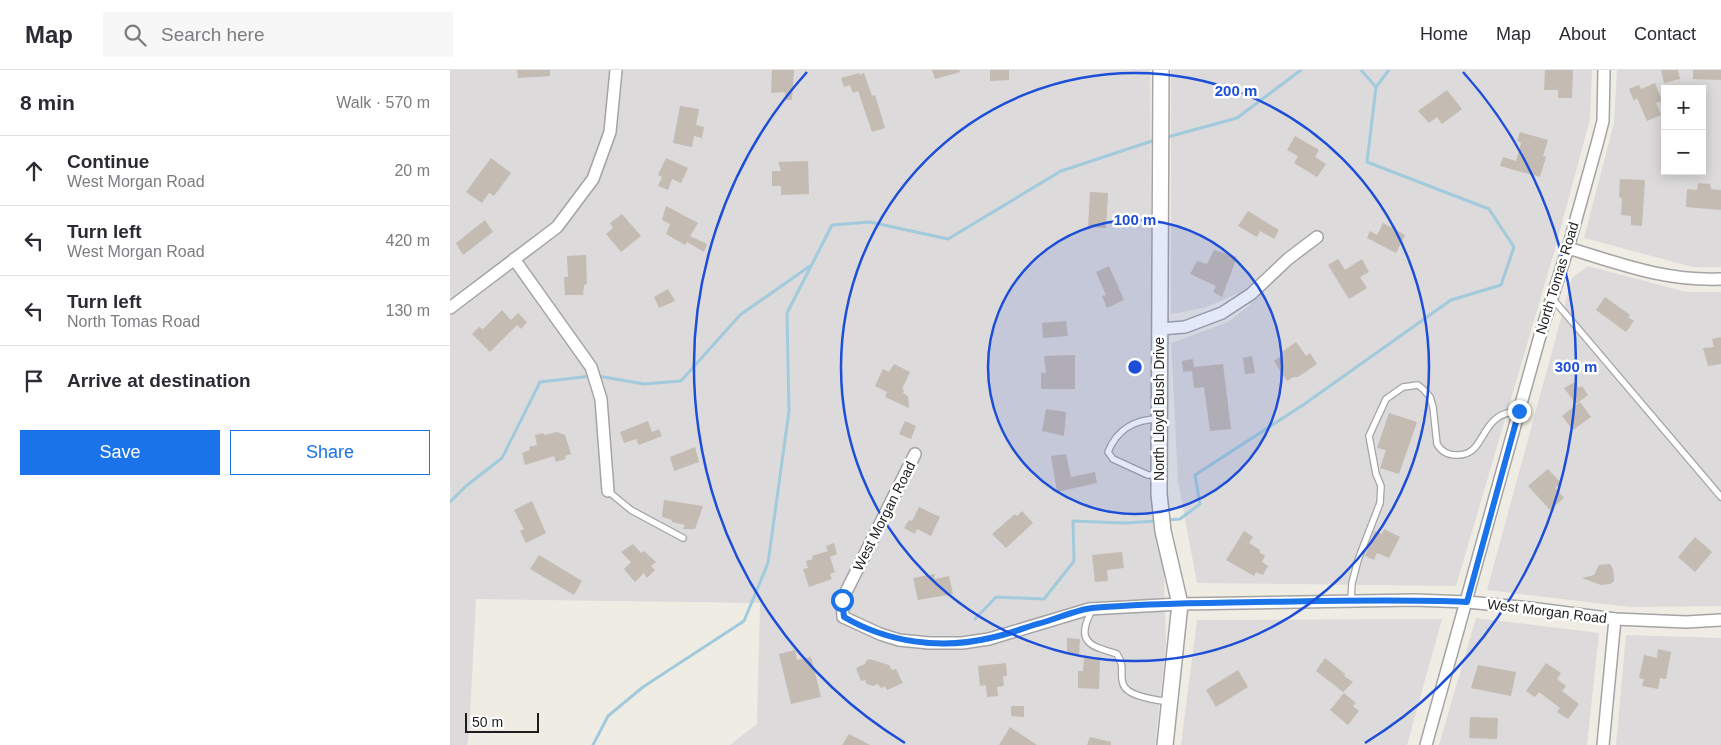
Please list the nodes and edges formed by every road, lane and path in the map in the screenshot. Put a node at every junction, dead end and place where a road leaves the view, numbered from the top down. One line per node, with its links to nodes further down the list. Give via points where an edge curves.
1 (616, 70): 6 (street, via 610,132 592,179 557,227)
2 (1161, 70): 10 (street, North Lloyd Bush Drive)
3 (1604, 70): 5 (street, North Tomas Road, via 1603,121)
4 (1317, 237): 10 (street, via 1251,294 1222,312 1185,327)
5 (1568, 248): 7 (street, via 1649,273 1695,280); 8 (street, North Tomas Road)
6 (514, 259): 9 (street); 15 (street, via 591,367 601,400)
7 (1721, 280)
8 (1552, 298): 11 (street, North Tomas Road); 16 (lane)
9 (450, 308)
10 (1160, 329): 12 (street, North Lloyd Bush Drive)
11 (1519, 411): 18 (lane, via 1496,418 1476,447 1465,455 1452,455 1437,444 1433,407 1424,390 1418,386 1403,387 1386,399 1369,436 1381,486 1380,503 1358,560); 19 (street, North Tomas Road)
12 (1159, 419): 14 (street, North Lloyd Bush Drive); 14 (lane, via 1137,421 1129,426 1108,452 1113,459 1148,475)
13 (916, 454): 21 (street, West Morgan Road, via 842,600 844,617 899,640 962,643 989,639)
14 (1158, 475): 20 (street, North Lloyd Bush Drive, via 1163,531)
15 (608, 490): 17 (lane, via 631,510)
16 (1721, 498)
17 (683, 538)
18 (1351, 600): 19 (street, West Morgan Road); 20 (street, West Morgan Road)
19 (1467, 602): 22 (street, West Morgan Road); 26 (street, North Tomas Road)
20 (1180, 604): 21 (street, West Morgan Road); 24 (street, North Lloyd Bush Drive)
21 (1093, 608): 24 (lane, via 1084,624 1084,634 1100,649 1117,654 1123,669 1123,684 1136,695)
22 (1615, 620): 23 (street, West Morgan Road); 27 (street)
23 (1721, 620)
24 (1169, 702): 25 (street, North Lloyd Bush Drive)
25 (1165, 745)
26 (1426, 745)
27 (1603, 745)

